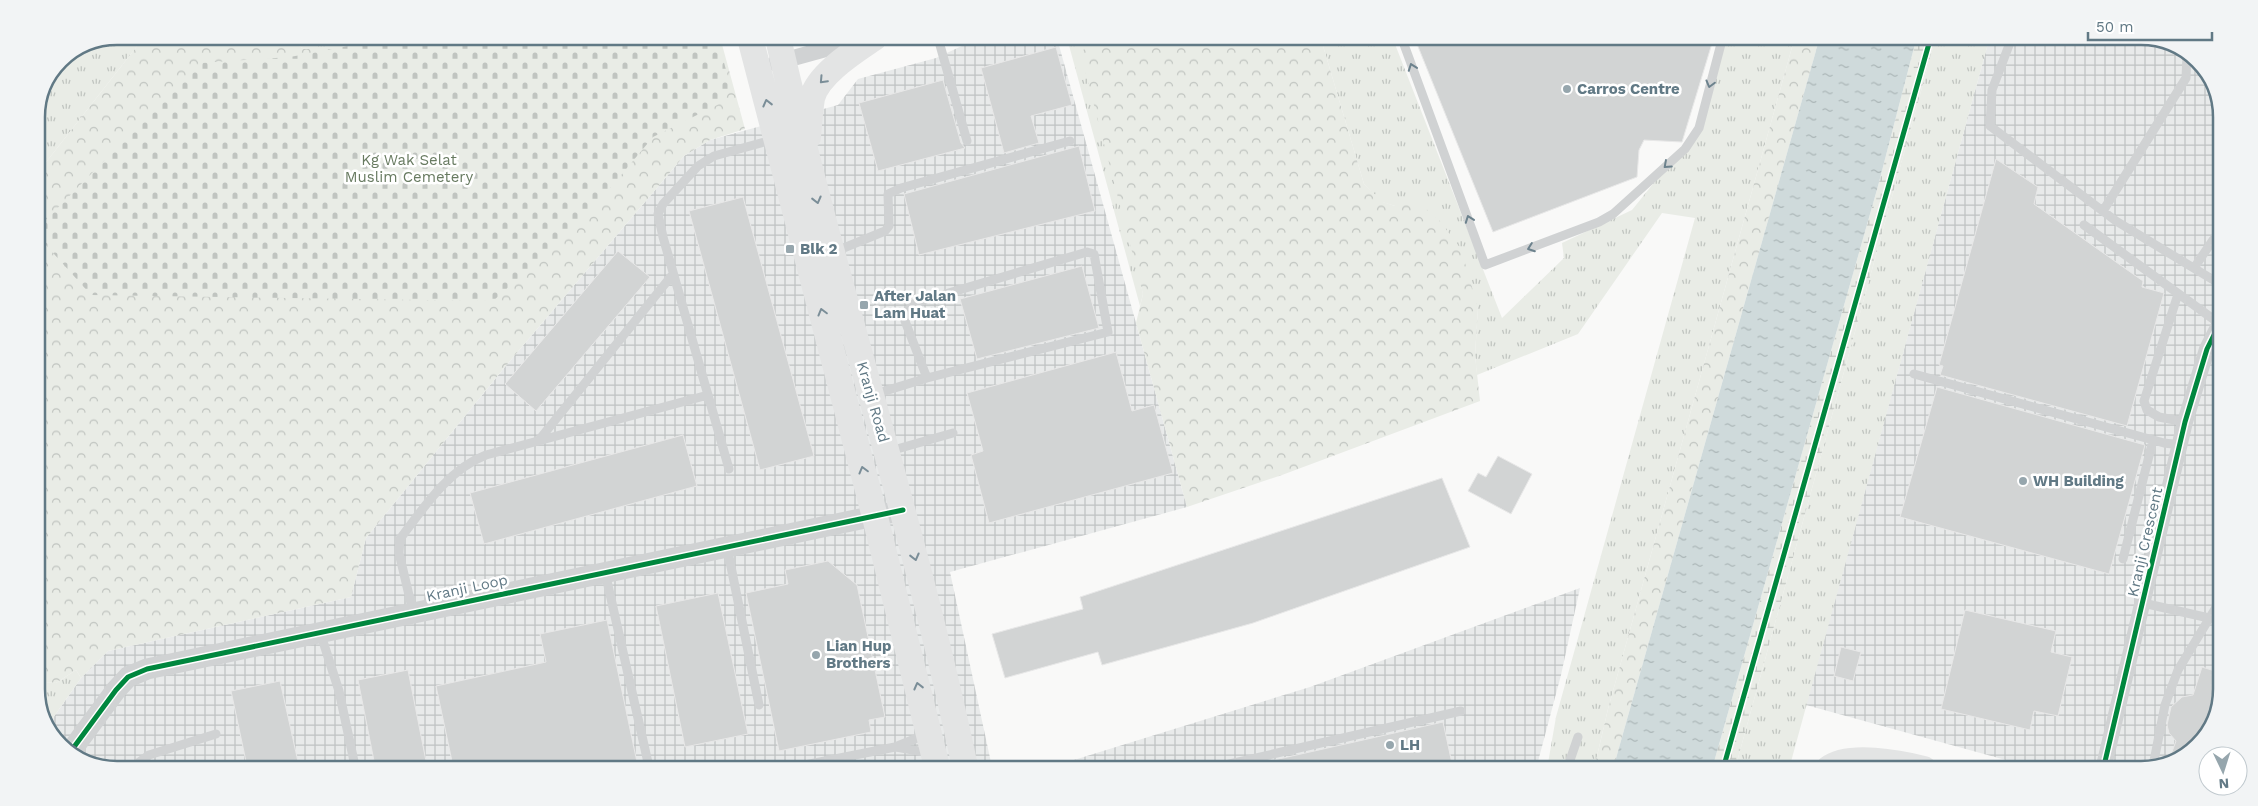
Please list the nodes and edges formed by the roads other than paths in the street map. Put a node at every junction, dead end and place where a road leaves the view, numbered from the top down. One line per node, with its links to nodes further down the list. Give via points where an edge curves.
1 (779, 45): 7 (street); 7 (street); 12 (main road, Kranji Road)
2 (864, 45): 12 (main road, one-way to 12, via 843,60 818,85 812,97)
3 (940, 45): 10 (lane)
4 (1404, 45): 5 (lane, one-way to 4, via 1698,128 1685,150 1613,214 1486,265)
5 (1721, 45)
6 (2009, 45): 13 (lane, via 1992,90 1990,126)
7 (753, 50): 9 (main road, Kranji Road, one-way to 7)
8 (2187, 61): 13 (lane, via 2186,78)
9 (776, 139): 18 (lane, via 714,156 698,166 663,204 658,214 659,222); 35 (main road, Kranji Road, one-way to 9)
10 (966, 141)
11 (1070, 142): 16 (lane, via 888,194 889,226 885,231)
12 (806, 152): 16 (main road, Kranji Road, one-way to 16)
13 (2103, 211): 17 (lane)
14 (2084, 225): 20 (lane)
15 (2213, 240): 17 (lane)
16 (831, 253): 26 (main road, Kranji Road)
17 (2194, 268): 19 (lane)
18 (673, 274): 25 (lane); 30 (lane)
19 (2213, 280)
20 (2178, 294): 21 (lane); 27 (lane, via 2144,401 2147,410 2159,417)
21 (2213, 318)
22 (2213, 338): 27 (street, Kranji Crescent)
23 (1914, 374): 29 (lane)
24 (927, 378): 24 (lane, via 905,321 908,310 915,303 1087,252 1094,254 1108,332); 26 (lane)
25 (708, 395): 30 (lane); 33 (lane)
26 (871, 396): 32 (main road, Kranji Road)
27 (2185, 422): 31 (street, Kranji Crescent)
28 (953, 433): 32 (lane)
29 (2153, 440): 31 (lane); 37 (lane)
30 (539, 441): 41 (lane, via 470,461 456,472 400,539 398,552)
31 (2181, 445): 39 (street, Kranji Crescent)
32 (887, 452): 34 (main road, Kranji Road)
33 (729, 469)
34 (903, 510): 35 (street, Kranji Loop); 56 (main road, Kranji Road, one-way to 56)
35 (875, 517): 36 (street, Kranji Loop); 50 (main road, Kranji Road, one-way to 35)
36 (727, 547): 38 (street, Kranji Loop); 44 (lane)
37 (2123, 559)
38 (605, 572): 41 (street, Kranji Loop); 54 (lane)
39 (2143, 603): 42 (lane); 61 (street, Kranji Crescent)
40 (2213, 612): 42 (lane)
41 (413, 613): 43 (street, Kranji Loop)
42 (2209, 618): 51 (lane, via 2178,670 2165,705)
43 (320, 632): 48 (street, Kranji Loop, via 147,669 128,677 103,705); 53 (lane, via 338,691)
44 (759, 705)
45 (1461, 711): 57 (lane)
46 (216, 734): 52 (lane, via 149,755)
47 (1578, 737): 58 (lane)
48 (74, 747)
49 (895, 747): 50 (lane); 50 (lane); 55 (lane)
50 (934, 751)
51 (2154, 760)
52 (141, 761)
53 (353, 761)
54 (648, 761)
55 (825, 761)
56 (964, 761)
57 (1243, 761)
58 (1570, 761)
59 (1865, 761): 60 (main road)
60 (1878, 761)
61 (2105, 761)

